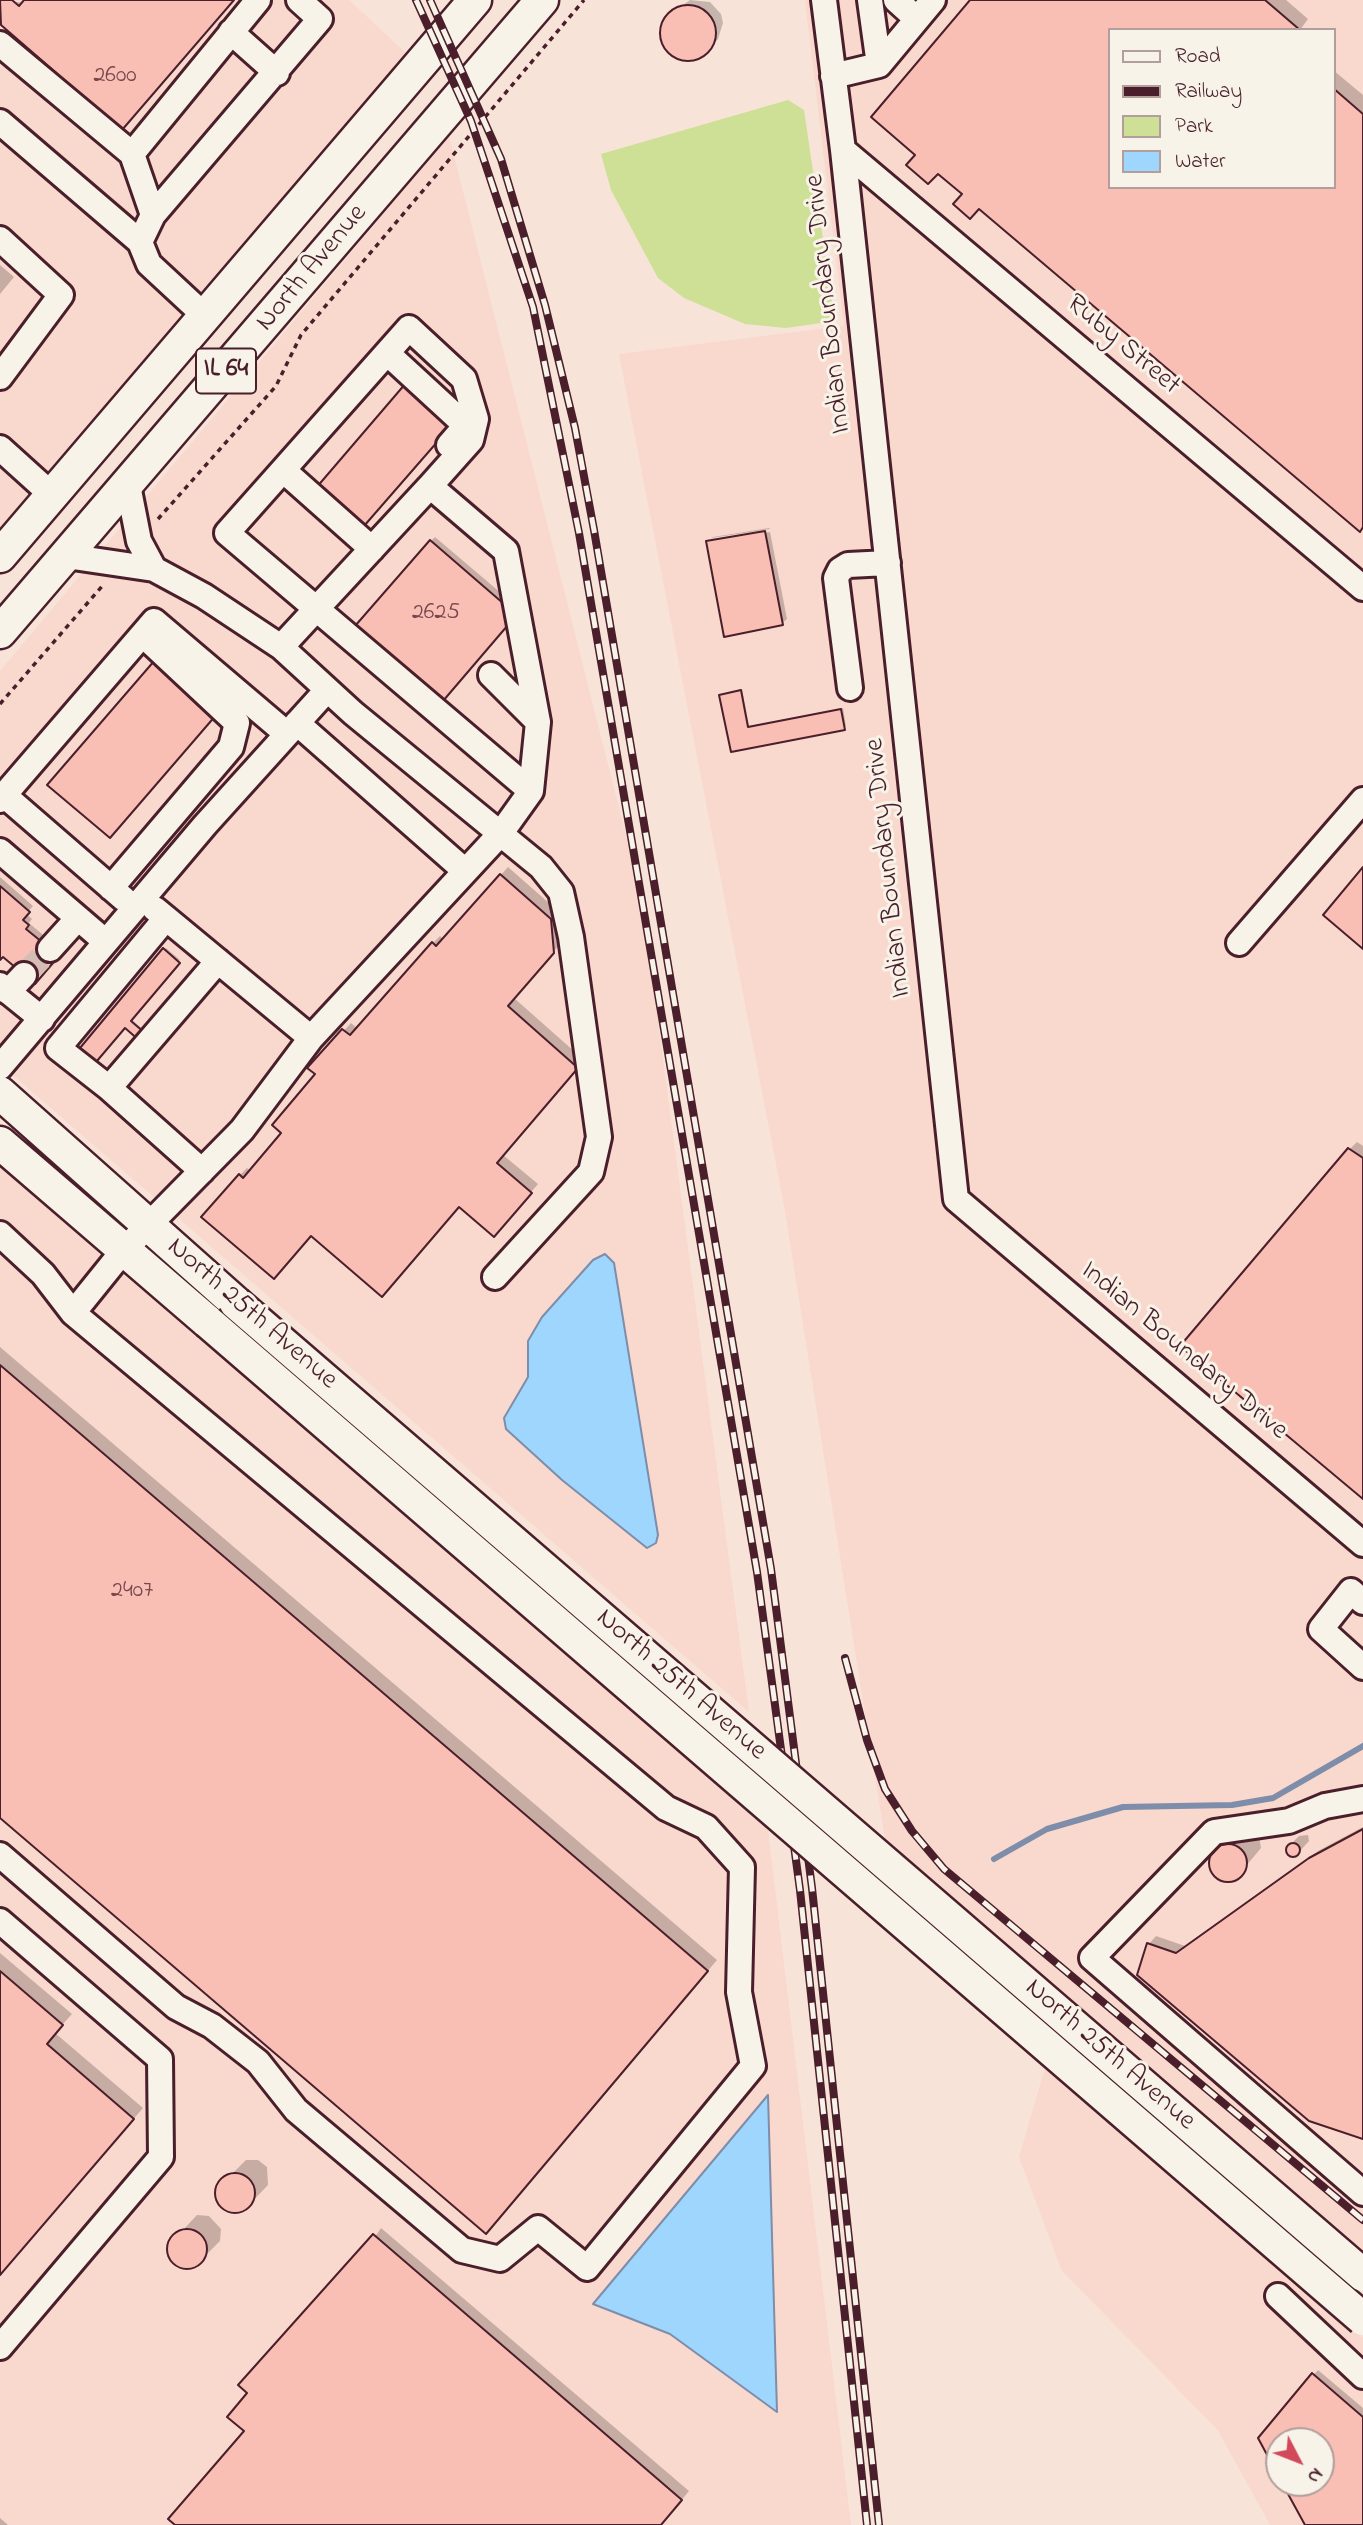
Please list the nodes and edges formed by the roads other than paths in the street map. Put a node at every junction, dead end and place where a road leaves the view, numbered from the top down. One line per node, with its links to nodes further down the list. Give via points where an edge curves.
1 (258, 0): 9 (street)
2 (299, 0): 12 (street, via 320,19)
3 (475, 0): 20 (main road, North Avenue / IL 64)
4 (542, 0): 25 (main road, North Avenue / IL 64)
5 (824, 0): 13 (street, Indian Boundary Drive)
6 (870, 0): 11 (street)
7 (897, 0): 8 (street)
8 (925, 9): 11 (street)
9 (230, 32): 12 (street); 16 (street)
10 (0, 44): 16 (street)
11 (879, 65): 13 (street)
12 (276, 73): 17 (street)
13 (833, 76): 15 (street, Indian Boundary Drive)
14 (0, 122): 19 (street)
15 (843, 150): 32 (street, Indian Boundary Drive); 34 (street, Ruby Street)
16 (132, 154): 17 (street)
17 (153, 215): 19 (street)
18 (0, 239): 22 (street, via 61,295)
19 (140, 242): 20 (street, via 149,264)
20 (205, 316): 27 (main road, North Avenue / IL 64)
21 (387, 353): 24 (street); 26 (street, via 462,422 462,430 438,458); 26 (street, via 409,328 464,379 476,419 471,440)
22 (0, 377)
23 (0, 447): 27 (street)
24 (283, 470): 29 (street); 35 (street, via 227,533)
25 (128, 485): 28 (main road, North Avenue / IL 64); 33 (street, via 139,541)
26 (432, 485): 29 (street); 42 (street, via 506,551)
27 (52, 495): 28 (main road); 30 (main road, North Avenue / IL 64)
28 (91, 527): 31 (main road, North Avenue / IL 64)
29 (372, 549): 35 (street)
30 (0, 556)
31 (66, 556): 33 (street); 36 (main road, North Avenue / IL 64)
32 (888, 563): 40 (street, via 848,565 836,578); 74 (street, Indian Boundary Drive, via 956,1199)
33 (153, 569): 38 (street)
34 (1361, 583)
35 (316, 609): 38 (street); 45 (street)
36 (0, 632)
37 (143, 635): 43 (street, via 154,621); 44 (street, via 237,723 231,747); 46 (street)
38 (281, 647): 41 (street)
39 (491, 675): 42 (street)
40 (850, 688)
41 (327, 690): 43 (street); 49 (street)
42 (538, 722): 45 (street)
43 (292, 728): 47 (street); 51 (street)
44 (207, 778): 47 (street); 52 (street)
45 (531, 791): 49 (street)
46 (2, 798): 52 (street)
47 (228, 799): 53 (street)
48 (1363, 800): 57 (street)
49 (501, 833): 51 (street); 72 (street, via 541,867 561,892 599,1137 591,1172)
50 (0, 851): 54 (street)
51 (464, 870): 62 (street)
52 (111, 888): 53 (street)
53 (139, 904): 55 (street); 56 (street)
54 (78, 918): 56 (street); 58 (street)
55 (166, 918): 59 (street); 63 (street)
56 (106, 942): 61 (street)
57 (1239, 943)
58 (50, 948)
59 (218, 961): 62 (street); 65 (street)
60 (11, 984): 61 (street)
61 (38, 1023): 63 (street); 64 (street)
62 (311, 1038): 68 (street, via 242,1130)
63 (58, 1048): 65 (street)
64 (0, 1067)
65 (109, 1088): 68 (street)
66 (0, 1093): 69 (main road, North 25th Avenue)
67 (0, 1143): 71 (main road, North 25th Avenue)
68 (202, 1171): 69 (street)
69 (149, 1227): 71 (street); 81 (main road, North 25th Avenue, bridge)
70 (0, 1234): 73 (street, via 43,1274)
71 (123, 1251): 73 (street); 83 (main road, North 25th Avenue, bridge)
72 (495, 1277)
73 (73, 1313): 78 (street, via 666,1808 706,1827 742,1867 739,1993 752,2066 587,2267 538,2228 500,2259 462,2250 296,2110 258,2063 212,2026 176,2007)
74 (1363, 1544)
75 (1363, 1602): 76 (street, via 1351,1591 1321,1629)
76 (1363, 1667)
77 (1362, 1798): 80 (street, via 1289,1821 1214,1832 1092,1958)
78 (0, 1855)
79 (0, 1921): 84 (street, via 160,2059 161,2157)
80 (1363, 2193)
81 (1363, 2275)
82 (1278, 2296): 85 (street)
83 (1363, 2319)
84 (0, 2347)
85 (1363, 2376)

